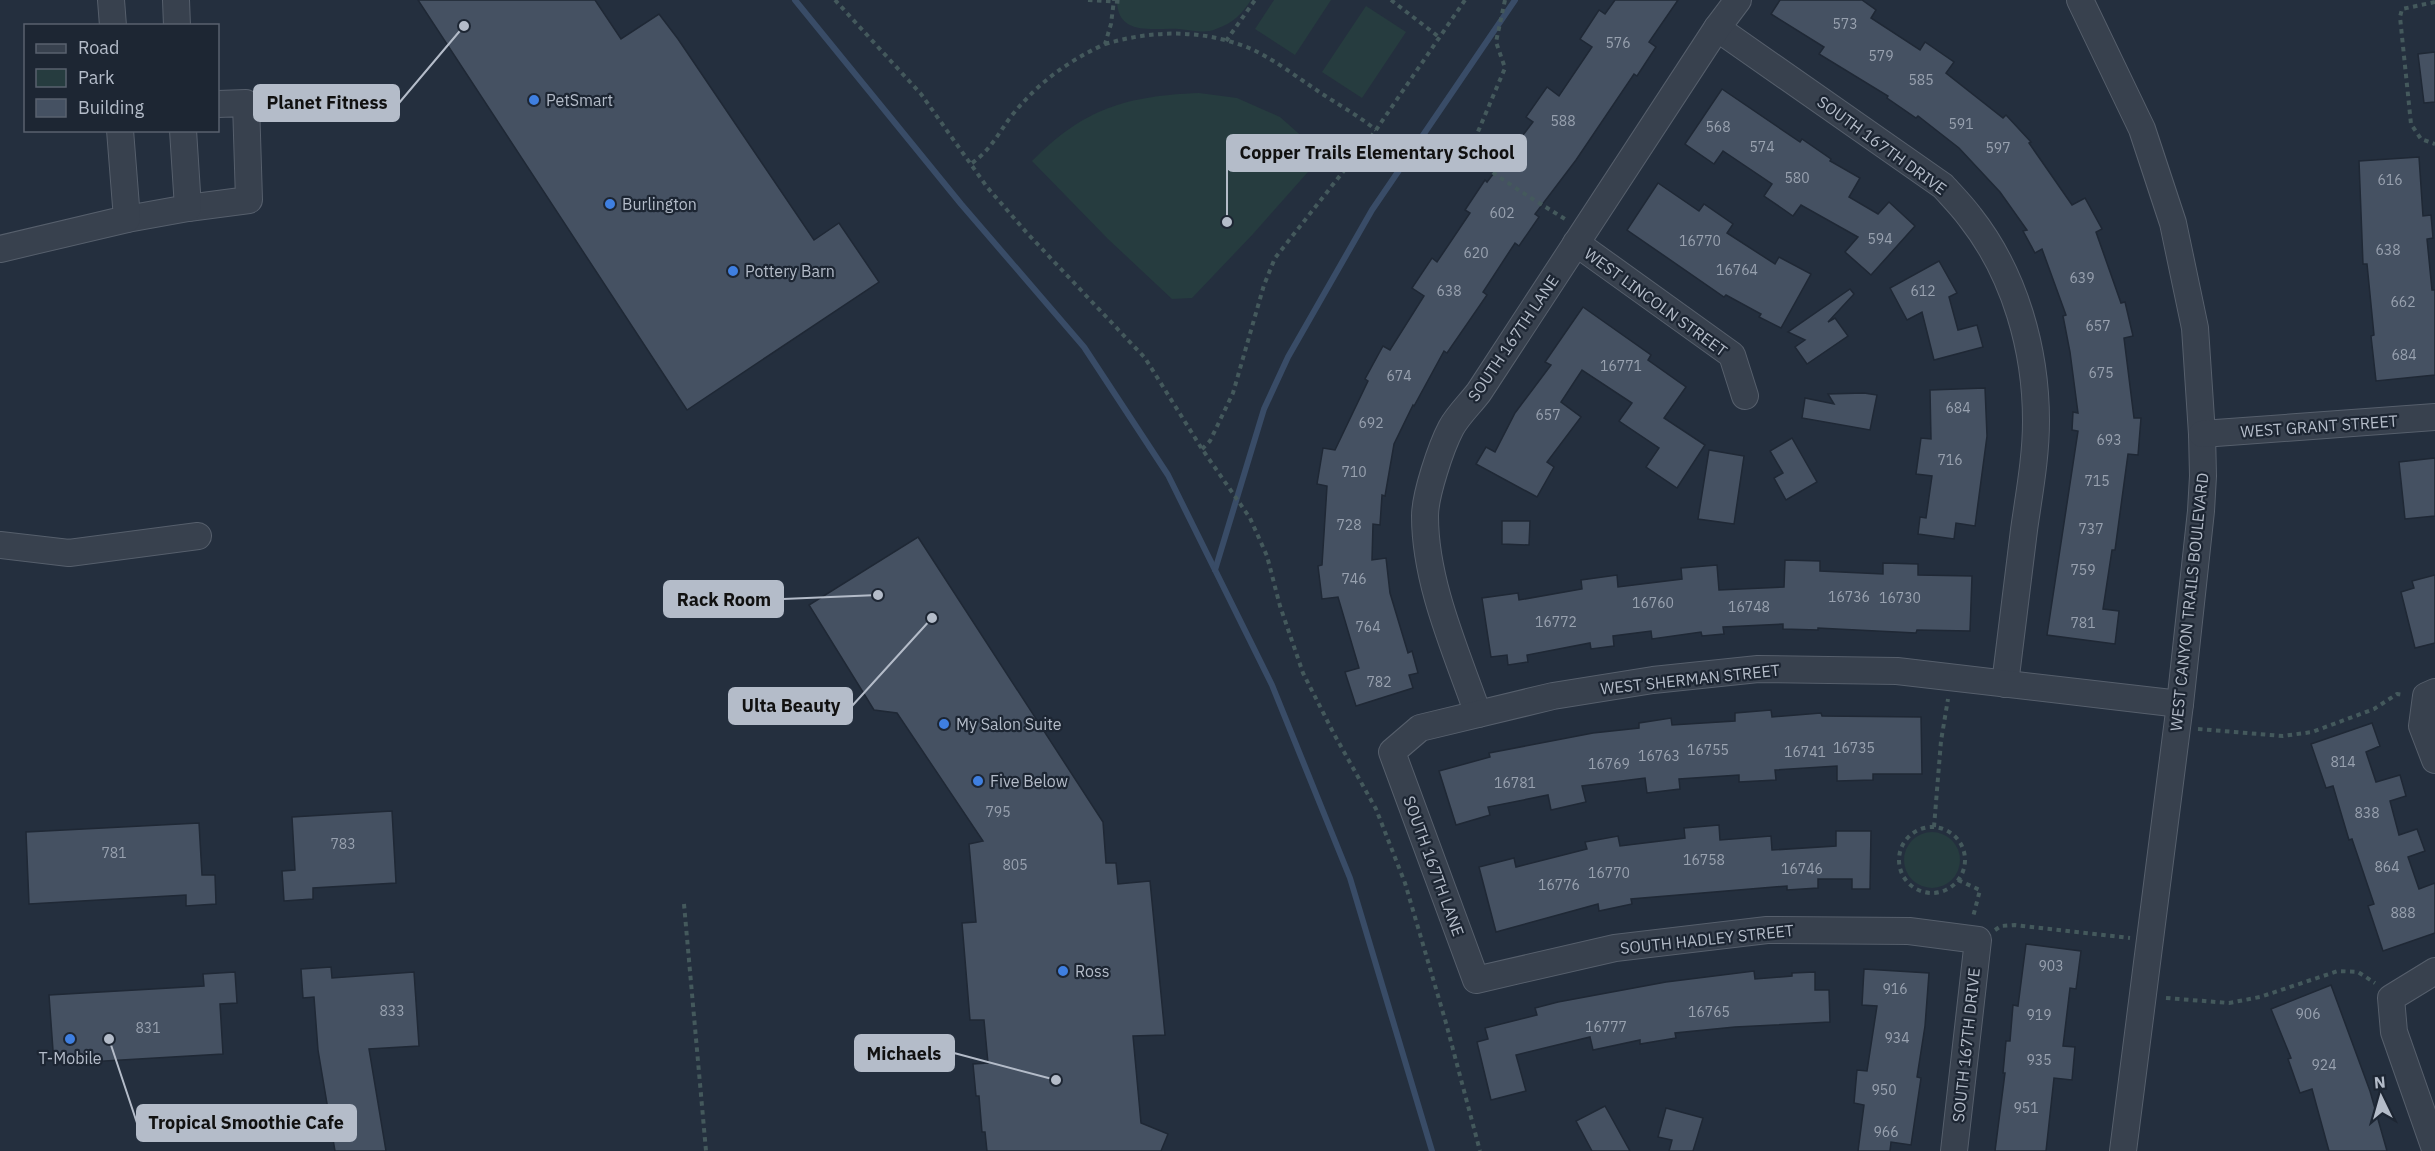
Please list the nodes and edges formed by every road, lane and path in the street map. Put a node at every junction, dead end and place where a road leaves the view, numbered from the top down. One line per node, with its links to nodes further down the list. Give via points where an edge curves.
1 (111, 0): 14 (street)
2 (176, 0): 15 (street)
3 (835, 0): 25 (path, via 921,94)
4 (1088, 0): 11 (path)
5 (1255, 0): 18 (path)
6 (1390, 0): 17 (path)
7 (1465, 0): 17 (path)
8 (1505, 0): 28 (path, via 1496,42 1504,68 1473,145 1474,154 1487,168)
9 (1738, 0): 16 (street, SOUTH 167TH LANE)
10 (2080, 0): 32 (street, WEST CANYON TRAILS BOULEVARD, via 2142,129 2173,223 2195,328)
11 (1114, 1): 12 (path); 19 (path)
12 (1123, 2)
13 (2435, 2): 24 (path, via 2402,9 2400,17 2411,124 2421,139)
14 (113, 24)
15 (177, 24)
16 (1717, 28): 28 (street, SOUTH 167TH LANE); 37 (street, SOUTH 167TH DRIVE, via 1943,186 1971,218 2001,266 2017,304 2030,352 2036,423)
17 (1439, 37): 21 (path)
18 (1226, 41): 19 (path, via 1171,33); 21 (path, via 1264,56)
19 (1105, 44): 25 (path, via 1065,65 1036,88 990,149)
20 (219, 105): 26 (street, via 246,103 249,200)
21 (1376, 130): 33 (path, via 1275,258 1233,393 1210,441)
22 (120, 132): 27 (street)
23 (183, 132): 26 (street)
24 (2435, 144)
25 (972, 164): 33 (path, via 1027,233 1145,358)
26 (188, 208): 27 (street)
27 (127, 219): 29 (street)
28 (1580, 237): 30 (street, WEST LINCOLN STREET, via 1731,355); 39 (street, SOUTH 167TH LANE, via 1479,392 1451,428 1435,469 1425,514 1437,592)
29 (0, 249)
30 (1745, 396)
31 (2435, 417): 32 (street, WEST GRANT STREET)
32 (2202, 434): 40 (street, WEST CANYON TRAILS BOULEVARD, via 2202,499)
33 (1202, 449): 55 (path, via 1250,518 1267,556 1303,673 1376,809 1405,883)
34 (198, 536): 35 (street, via 69,552)
35 (0, 545)
36 (1950, 677): 37 (street, WEST SHERMAN STREET); 39 (street, WEST SHERMAN STREET, via 1897,671 1758,669 1631,683); 43 (path)
37 (2005, 684): 40 (street, WEST SHERMAN STREET)
38 (2430, 694): 40 (path, via 2397,694 2374,709 2312,732 2283,736); 42 (street, via 2422,726)
39 (1478, 714): 41 (street, WEST SHERMAN STREET, via 1420,728)
40 (2178, 715): 48 (street, WEST CANYON TRAILS BOULEVARD)
41 (1392, 752): 50 (street, SOUTH 167TH LANE)
42 (2435, 760)
43 (1934, 827): 44 (path, via 1945,830 1961,843 1965,864); 44 (path, via 1923,828 1905,840 1899,861 1901,872 1906,881 1925,892 1947,890)
44 (1958, 880): 46 (path, via 1980,890)
45 (684, 904): 54 (path)
46 (1972, 914): 47 (path); 47 (path)
47 (1982, 928): 48 (path, via 1993,932 2001,926 2015,925); 50 (street, SOUTH HADLEY STREET, via 1767,930 1615,948); 56 (street, SOUTH 167TH DRIVE)
48 (2148, 940): 51 (street, WEST CANYON TRAILS BOULEVARD)
49 (2435, 971): 52 (street)
50 (1476, 980)
51 (2141, 993): 52 (path, via 2229,1003 2338,971 2358,972); 57 (street, WEST CANYON TRAILS BOULEVARD)
52 (2391, 998): 53 (street, via 2394,1032)
53 (2435, 1149)
54 (706, 1151)
55 (1480, 1151)
56 (1954, 1151)
57 (2122, 1151)

